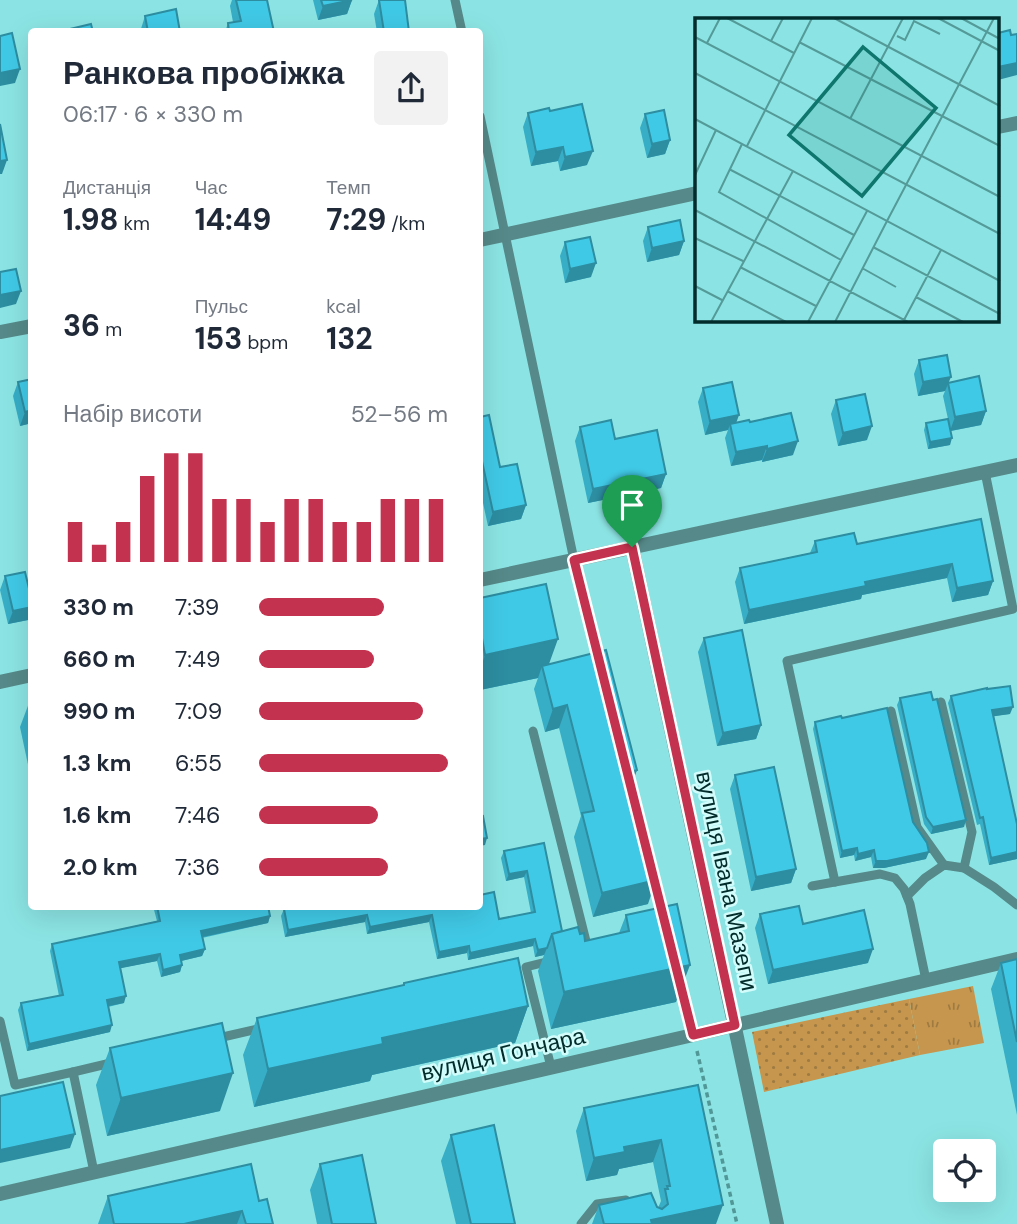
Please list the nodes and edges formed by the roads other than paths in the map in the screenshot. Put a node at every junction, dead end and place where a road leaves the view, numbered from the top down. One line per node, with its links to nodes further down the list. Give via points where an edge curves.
1 (455, 0): 2 (lane)
2 (461, 28)
3 (483, 130): 5 (lane)
4 (695, 193): 5 (street)
5 (505, 236): 6 (street); 12 (lane)
6 (483, 240)
7 (28, 327): 8 (street)
8 (0, 332)
9 (1017, 465): 10 (street)
10 (985, 472): 11 (street); 21 (lane, via 1013,609 787,662)
11 (632, 547): 12 (street); 32 (street, вулиця Івана Мазепи)
12 (574, 560): 13 (street)
13 (483, 579)
14 (28, 676): 15 (street)
15 (0, 682)
16 (941, 702): 20 (lane, via 972,832)
17 (891, 711): 19 (lane, via 917,827)
18 (533, 731): 25 (lane, via 589,951)
19 (944, 865): 20 (lane); 23 (lane)
20 (964, 868): 24 (lane)
21 (835, 882): 22 (lane); 23 (lane, via 880,873 895,878)
22 (812, 887)
23 (907, 896): 30 (lane)
24 (1017, 905)
25 (576, 954)
26 (564, 957): 28 (lane)
27 (1017, 959): 30 (street, вулиця Гончара)
28 (526, 967): 29 (lane); 36 (lane)
29 (512, 970)
30 (926, 980): 32 (street, вулиця Гончара)
31 (0, 1021): 37 (lane, via 15,1085)
32 (735, 1025): 36 (street, вулиця Гончара); 42 (street, вулиця Івана Мазепи)
33 (273, 1026): 34 (lane)
34 (206, 1041)
35 (127, 1059): 37 (lane)
36 (551, 1067): 38 (street, вулиця Гончара)
37 (74, 1072): 38 (lane)
38 (94, 1172): 39 (street, вулиця Гончара)
39 (0, 1194)
40 (633, 1199): 41 (lane, via 597,1204)
41 (581, 1224)
42 (777, 1224)

